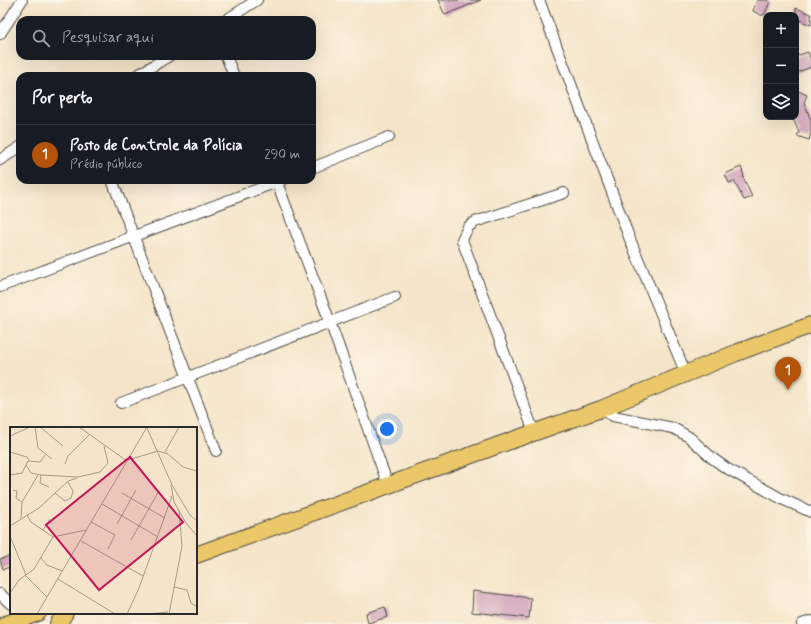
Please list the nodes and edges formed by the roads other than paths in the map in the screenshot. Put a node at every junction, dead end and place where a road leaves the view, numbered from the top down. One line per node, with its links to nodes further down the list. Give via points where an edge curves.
1 (22, 0): 5 (street)
2 (257, 0): 4 (street)
3 (539, 0): 23 (street, via 629,237)
4 (232, 16)
5 (0, 34)
6 (162, 60): 8 (street)
7 (228, 60): 9 (street)
8 (143, 72)
9 (232, 72)
10 (389, 137): 13 (street)
11 (16, 150): 12 (street)
12 (0, 160)
13 (316, 166)
14 (114, 184): 18 (street)
15 (270, 184): 18 (street)
16 (279, 184): 21 (street)
17 (564, 193): 27 (street, via 475,222 468,227 462,240)
18 (134, 237): 19 (street); 24 (street)
19 (0, 287)
20 (395, 297): 21 (street)
21 (330, 322): 24 (street); 29 (street)
22 (811, 325): 23 (main road)
23 (686, 374): 26 (main road)
24 (188, 377): 25 (street); 28 (street)
25 (120, 403)
26 (601, 409): 27 (main road); 30 (street, via 613,416 673,428 689,437 726,468)
27 (534, 432): 29 (main road)
28 (216, 451)
29 (388, 485): 31 (main road)
30 (811, 512)
31 (197, 555)
32 (0, 594): 33 (street)
33 (10, 603)
34 (64, 614): 36 (main road)
35 (811, 621): 37 (street)
36 (58, 624)
37 (802, 624)

